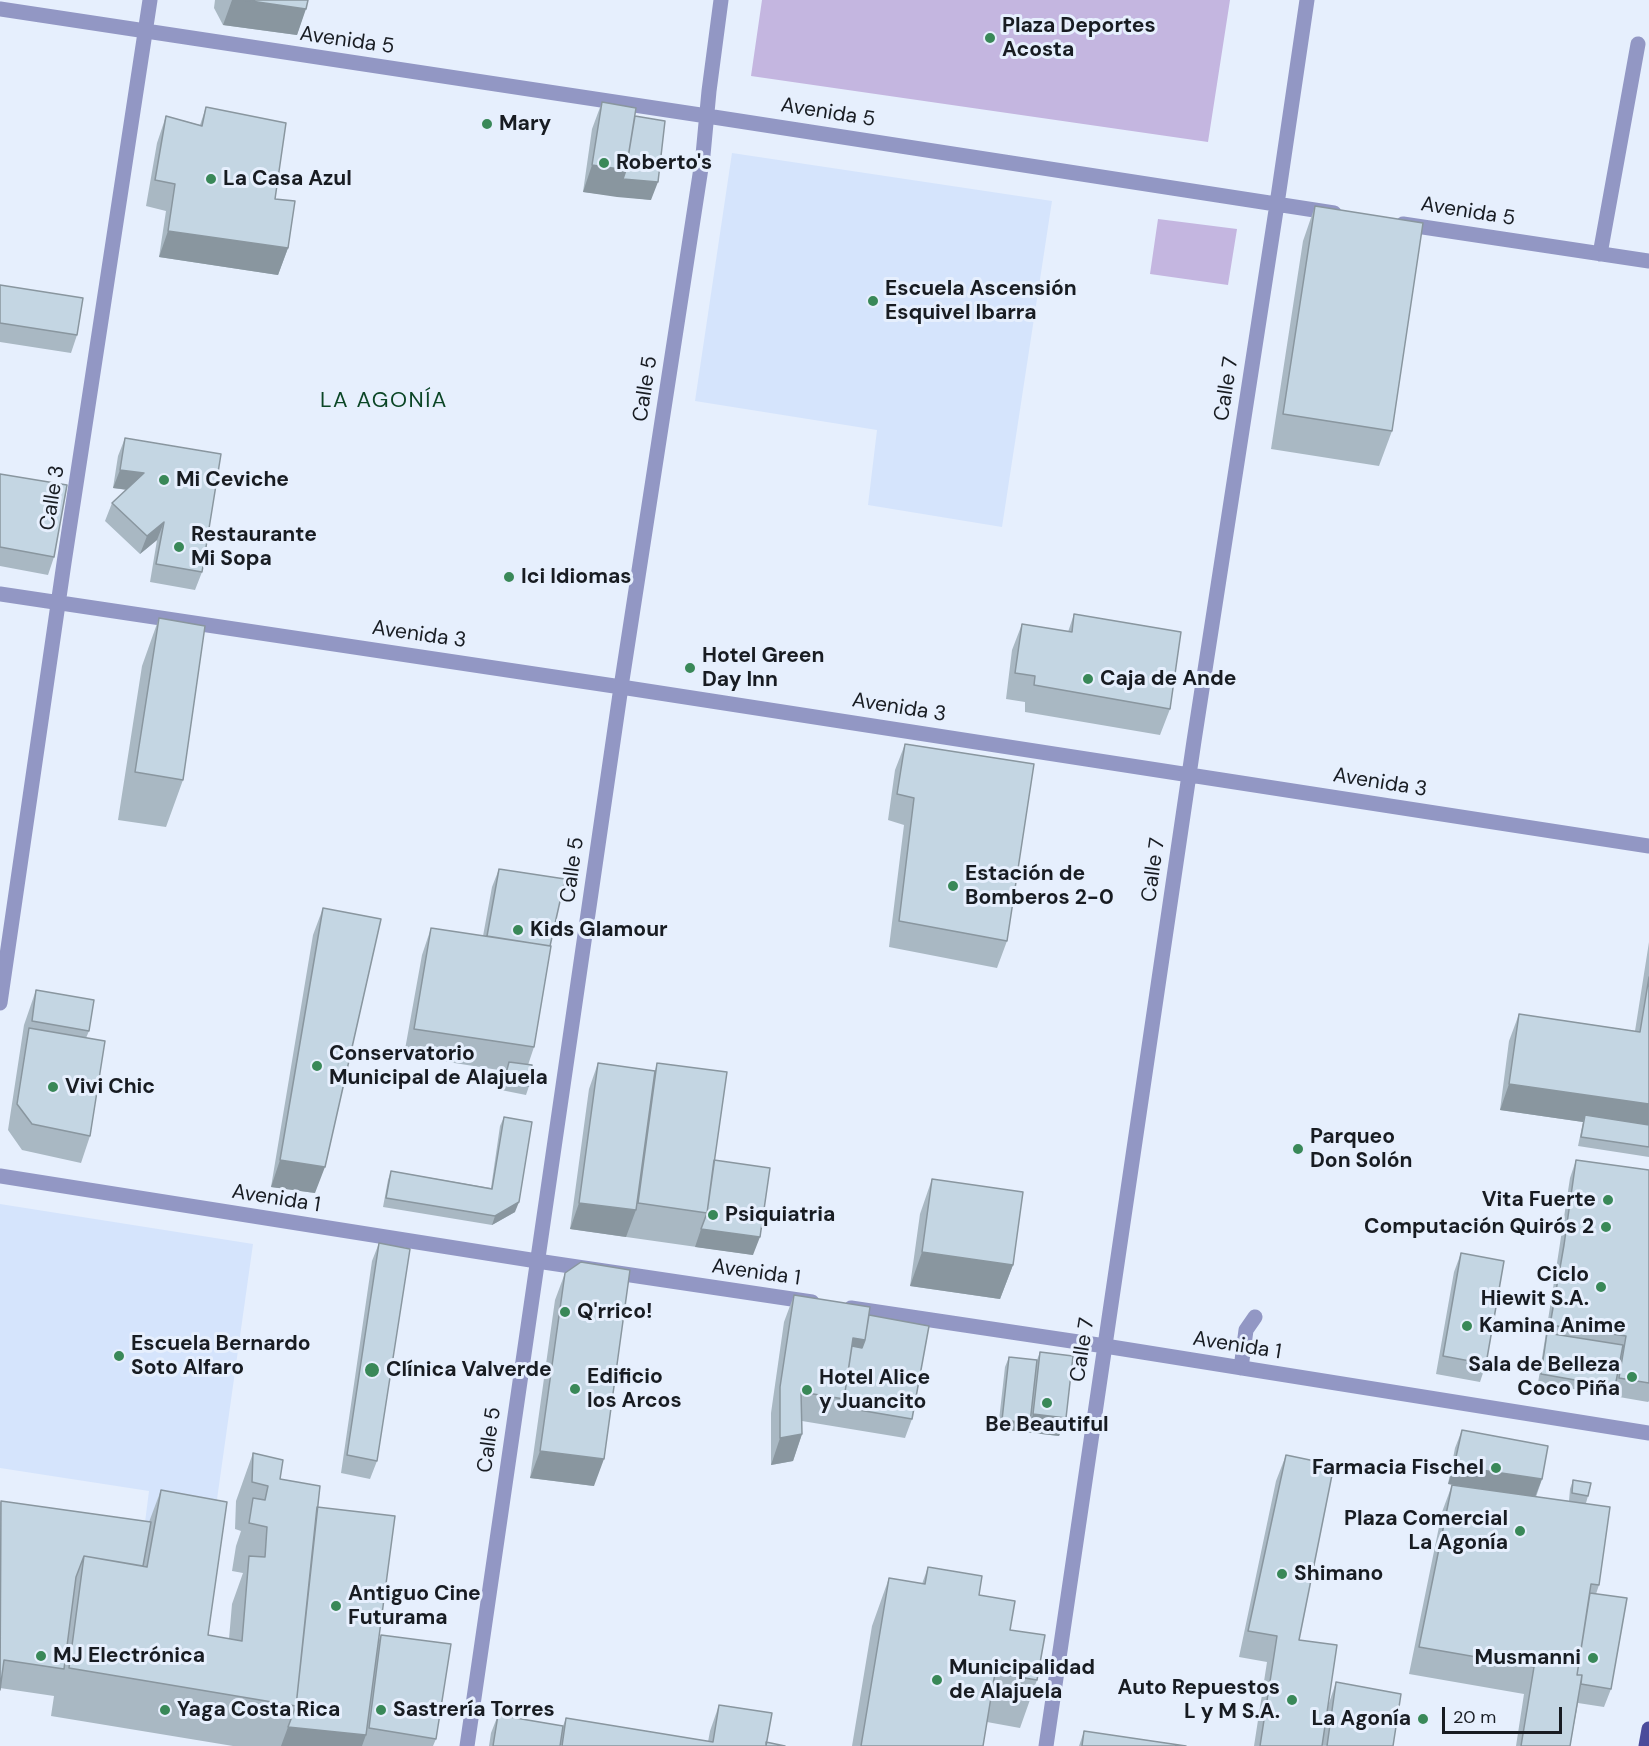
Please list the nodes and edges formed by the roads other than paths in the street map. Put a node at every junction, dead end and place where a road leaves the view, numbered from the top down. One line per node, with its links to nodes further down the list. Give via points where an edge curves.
1 (150, 0): 5 (street, Calle 3)
2 (721, 0): 7 (street, Calle 5)
3 (1306, 0): 8 (street, Calle 7)
4 (0, 9): 5 (street, Avenida 5)
5 (146, 32): 7 (street, Avenida 5); 14 (street, Calle 3)
6 (1638, 44): 11 (street)
7 (707, 116): 8 (street, Avenida 5); 15 (street, Calle 5)
8 (1277, 204): 9 (street, Avenida 5); 16 (street, Calle 7)
9 (1346, 215)
10 (1392, 222): 11 (street, Avenida 5)
11 (1600, 254): 12 (street, Avenida 5)
12 (1649, 261)
13 (0, 594): 14 (street, Avenida 3)
14 (59, 604): 15 (street, Avenida 3); 18 (street, Calle 3)
15 (621, 687): 16 (street, Avenida 3); 20 (street, Calle 5)
16 (1189, 774): 17 (street, Avenida 3); 22 (street, Calle 7)
17 (1649, 846)
18 (0, 1004)
19 (0, 1176): 20 (street, Avenida 1)
20 (537, 1261): 22 (street, Avenida 1); 26 (street, Calle 5)
21 (1256, 1317): 23 (street, via 1246,1330)
22 (1105, 1346): 23 (street, Avenida 1); 27 (street, Calle 7)
23 (1241, 1368): 24 (street, Avenida 1)
24 (1649, 1433)
25 (1649, 1729): 28 (main road)
26 (467, 1746)
27 (1046, 1746)
28 (1646, 1746)

